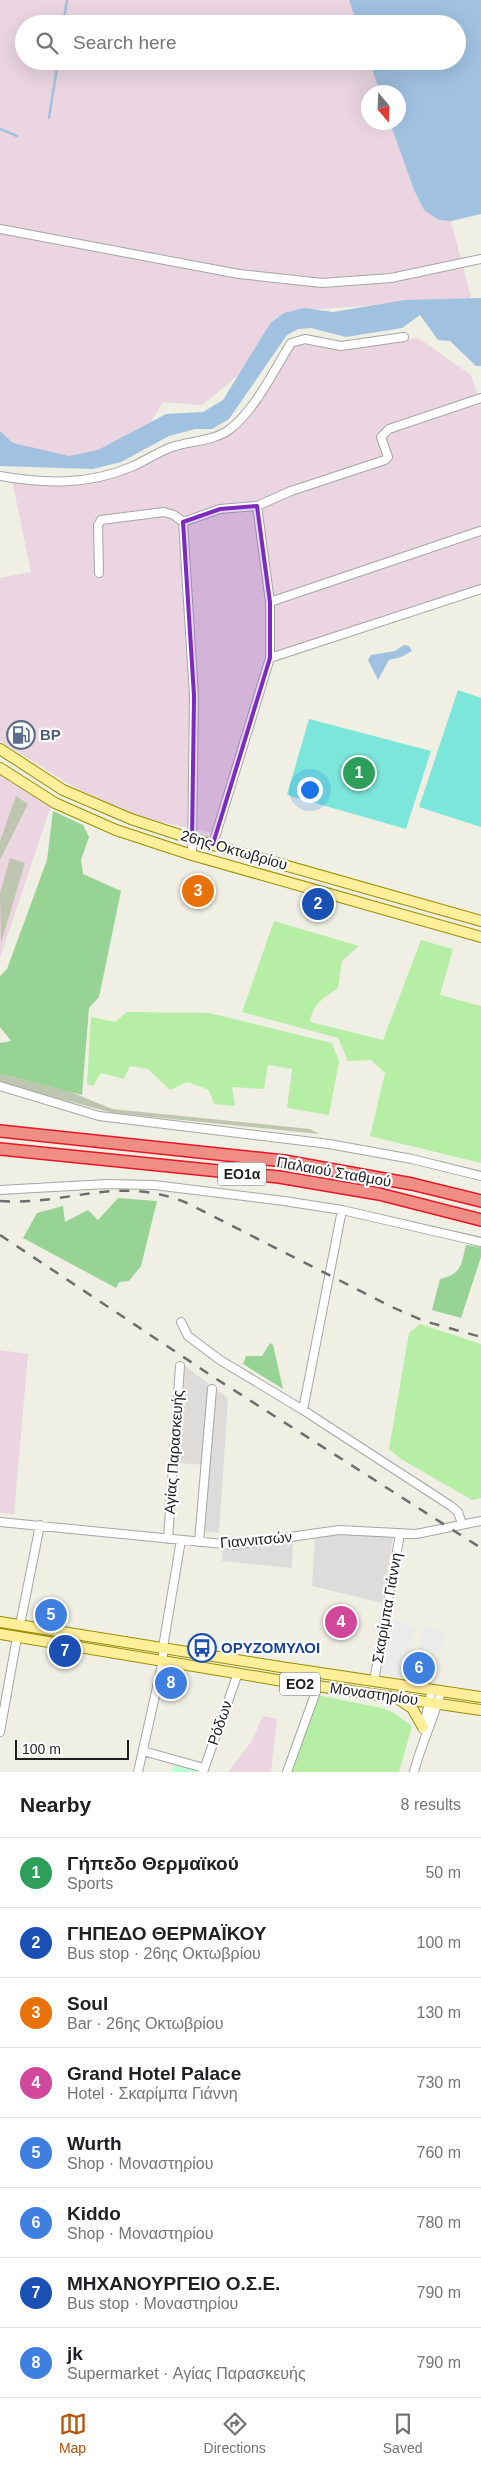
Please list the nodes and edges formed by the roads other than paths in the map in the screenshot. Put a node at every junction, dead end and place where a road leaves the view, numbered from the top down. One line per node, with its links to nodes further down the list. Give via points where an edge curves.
1 (0, 229): 2 (street, via 239,274 322,283 390,278)
2 (481, 259)
3 (404, 337): 5 (street, via 342,346 305,339 291,343 249,409 228,431 170,448 106,476 56,482)
4 (481, 398): 6 (street, via 389,429 381,437 388,457 385,460 291,491)
5 (0, 476)
6 (257, 506): 7 (street, via 220,509); 11 (street)
7 (183, 522): 9 (street, via 164,512 101,520 98,526); 15 (street, via 194,696)
8 (480, 531): 11 (street)
9 (99, 573)
10 (481, 589): 12 (street)
11 (270, 602): 12 (street)
12 (270, 658): 16 (street)
13 (0, 749): 15 (main road, 26ης Οκτωβρίου, via 45,779 96,806)
14 (0, 768): 17 (main road, 26ης Οκτωβρίου, via 88,819)
15 (192, 839): 16 (main road, 26ης Οκτωβρίου); 17 (street)
16 (213, 844): 18 (main road, 26ης Οκτωβρίου)
17 (192, 855): 19 (main road, 26ης Οκτωβρίου)
18 (481, 921)
19 (481, 937)
20 (0, 1086): 23 (street, via 99,1116 329,1144)
21 (0, 1131): 25 (highway, Παλαιού Σταθμού / ΕΟ1α, via 284,1161 412,1184)
22 (0, 1149): 27 (highway, Παλαιού Σταθμού / ΕΟ1α, via 279,1177 380,1194)
23 (481, 1176)
24 (0, 1190): 26 (street, via 107,1184 154,1185)
25 (481, 1201)
26 (342, 1210): 28 (street); 32 (street)
27 (481, 1220)
28 (481, 1242)
29 (181, 1322): 32 (street, via 188,1336 220,1360)
30 (180, 1366): 38 (street, Αγίας Παρασκευής)
31 (212, 1389): 40 (street)
32 (303, 1410): 35 (street, via 451,1506 458,1512)
33 (481, 1521): 35 (street, Γιαννιτσών)
34 (0, 1522): 36 (street, Γιαννιτσών)
35 (462, 1524): 37 (street, Γιαννιτσών, via 423,1533)
36 (40, 1525): 38 (street, Γιαννιτσών); 42 (street)
37 (400, 1534): 40 (street, Γιαννιτσών, via 339,1530 246,1544); 48 (street, Σκαρίμπα Γιάννη)
38 (168, 1539): 39 (street, Γιαννιτσών)
39 (181, 1540): 40 (street, Γιαννιτσών); 45 (street)
40 (199, 1542)
41 (0, 1622): 42 (main road, Μοναστηρίου / ΕΟ2)
42 (20, 1625): 45 (main road, Μοναστηρίου / ΕΟ2)
43 (0, 1634): 44 (main road, Μοναστηρίου / ΕΟ2)
44 (17, 1637): 46 (main road, Μοναστηρίου / ΕΟ2); 56 (street)
45 (163, 1647): 46 (street); 48 (main road, Μοναστηρίου / ΕΟ2)
46 (163, 1660): 47 (main road, Μοναστηρίου / ΕΟ2); 58 (street)
47 (238, 1673): 49 (main road, Μοναστηρίου / ΕΟ2); 60 (street, Ρόδων)
48 (374, 1681): 50 (main road, Μοναστηρίου / ΕΟ2)
49 (318, 1686): 52 (main road, Μοναστηρίου / ΕΟ2); 62 (street)
50 (436, 1691): 51 (main road, Μοναστηρίου / ΕΟ2); 53 (street)
51 (481, 1696)
52 (392, 1697): 53 (main road, Μοναστηρίου / ΕΟ2); 55 (main road, via 411,1707)
53 (433, 1703): 54 (main road, Μοναστηρίου / ΕΟ2); 55 (street); 57 (street)
54 (481, 1710)
55 (423, 1727): 57 (street)
56 (0, 1732)
57 (422, 1744): 59 (street)
58 (143, 1751): 60 (street); 61 (street)
59 (417, 1762): 63 (street); 64 (street); 65 (street)
60 (204, 1770)
61 (138, 1772)
62 (287, 1772)
63 (408, 1772)
64 (414, 1772)
65 (420, 1772)

